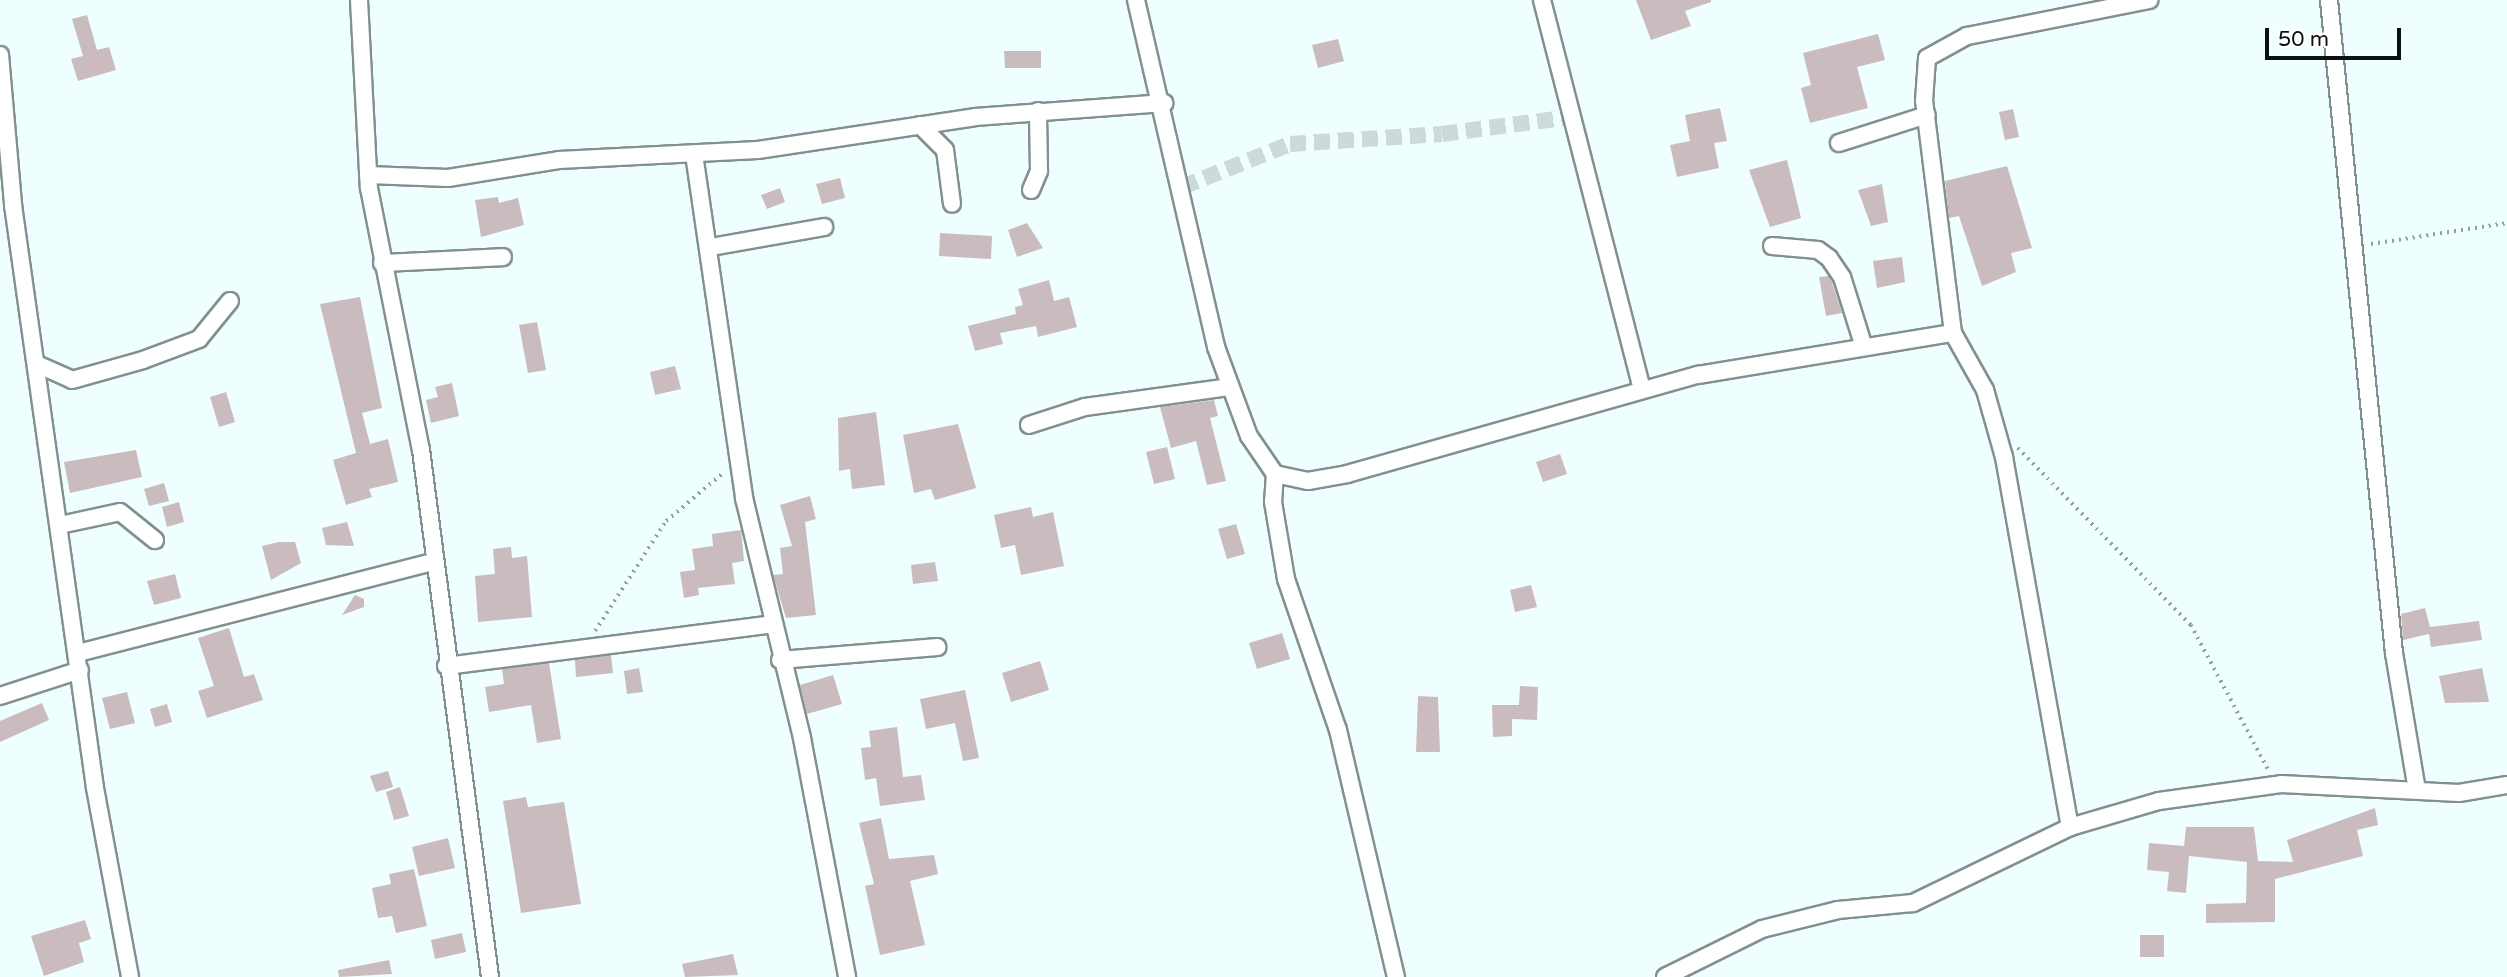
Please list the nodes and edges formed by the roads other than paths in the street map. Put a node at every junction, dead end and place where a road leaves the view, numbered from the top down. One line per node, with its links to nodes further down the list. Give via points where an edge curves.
1 (359, 0): 13 (street)
2 (1136, 0): 7 (street)
3 (1542, 0): 26 (street)
4 (2148, 0): 9 (street, via 1947,42 1927,58)
5 (2329, 0): 38 (street, via 2358,246 2394,653)
6 (0, 55): 24 (street, via 13,205)
7 (1164, 103): 8 (street); 25 (street)
8 (1038, 111): 10 (street); 14 (street, via 1039,171)
9 (1927, 115): 11 (street); 22 (street)
10 (920, 125): 12 (street); 15 (street, via 944,150)
11 (1839, 143)
12 (694, 154): 13 (street, via 559,160 417,180); 18 (street)
13 (368, 175): 20 (street)
14 (1031, 190)
15 (952, 204)
16 (824, 227): 18 (street)
17 (1772, 246): 23 (street, via 1818,250 1829,258 1842,277)
18 (711, 247): 32 (street, via 738,465)
19 (503, 257): 20 (street)
20 (382, 263): 31 (street, via 421,450)
21 (230, 301): 24 (street, via 199,338 152,357 72,380)
22 (1953, 333): 23 (street); 40 (street, via 1984,390 1997,430)
23 (1863, 344): 26 (street)
24 (39, 365): 29 (street)
25 (1229, 387): 27 (street, via 1085,407); 28 (street, via 1261,460)
26 (1642, 389): 28 (street, via 1347,474 1308,481)
27 (1029, 425)
28 (1275, 474): 44 (street, via 1274,514 1286,579 1338,730)
29 (60, 525): 30 (street, via 120,512); 35 (street)
30 (155, 540)
31 (433, 562): 35 (street); 36 (street)
32 (772, 624): 34 (street); 36 (street)
33 (937, 647): 34 (street)
34 (780, 660): 43 (street, via 802,738)
35 (79, 661): 37 (street); 41 (street, via 111,902)
36 (446, 666): 42 (street)
37 (0, 696)
38 (2417, 790): 39 (street); 40 (street, via 2281,784 2159,801)
39 (2505, 791)
40 (2070, 827): 45 (street, via 1924,899 1838,910 1762,929)
41 (130, 977)
42 (490, 977)
43 (847, 977)
44 (1396, 977)
45 (1665, 977)

